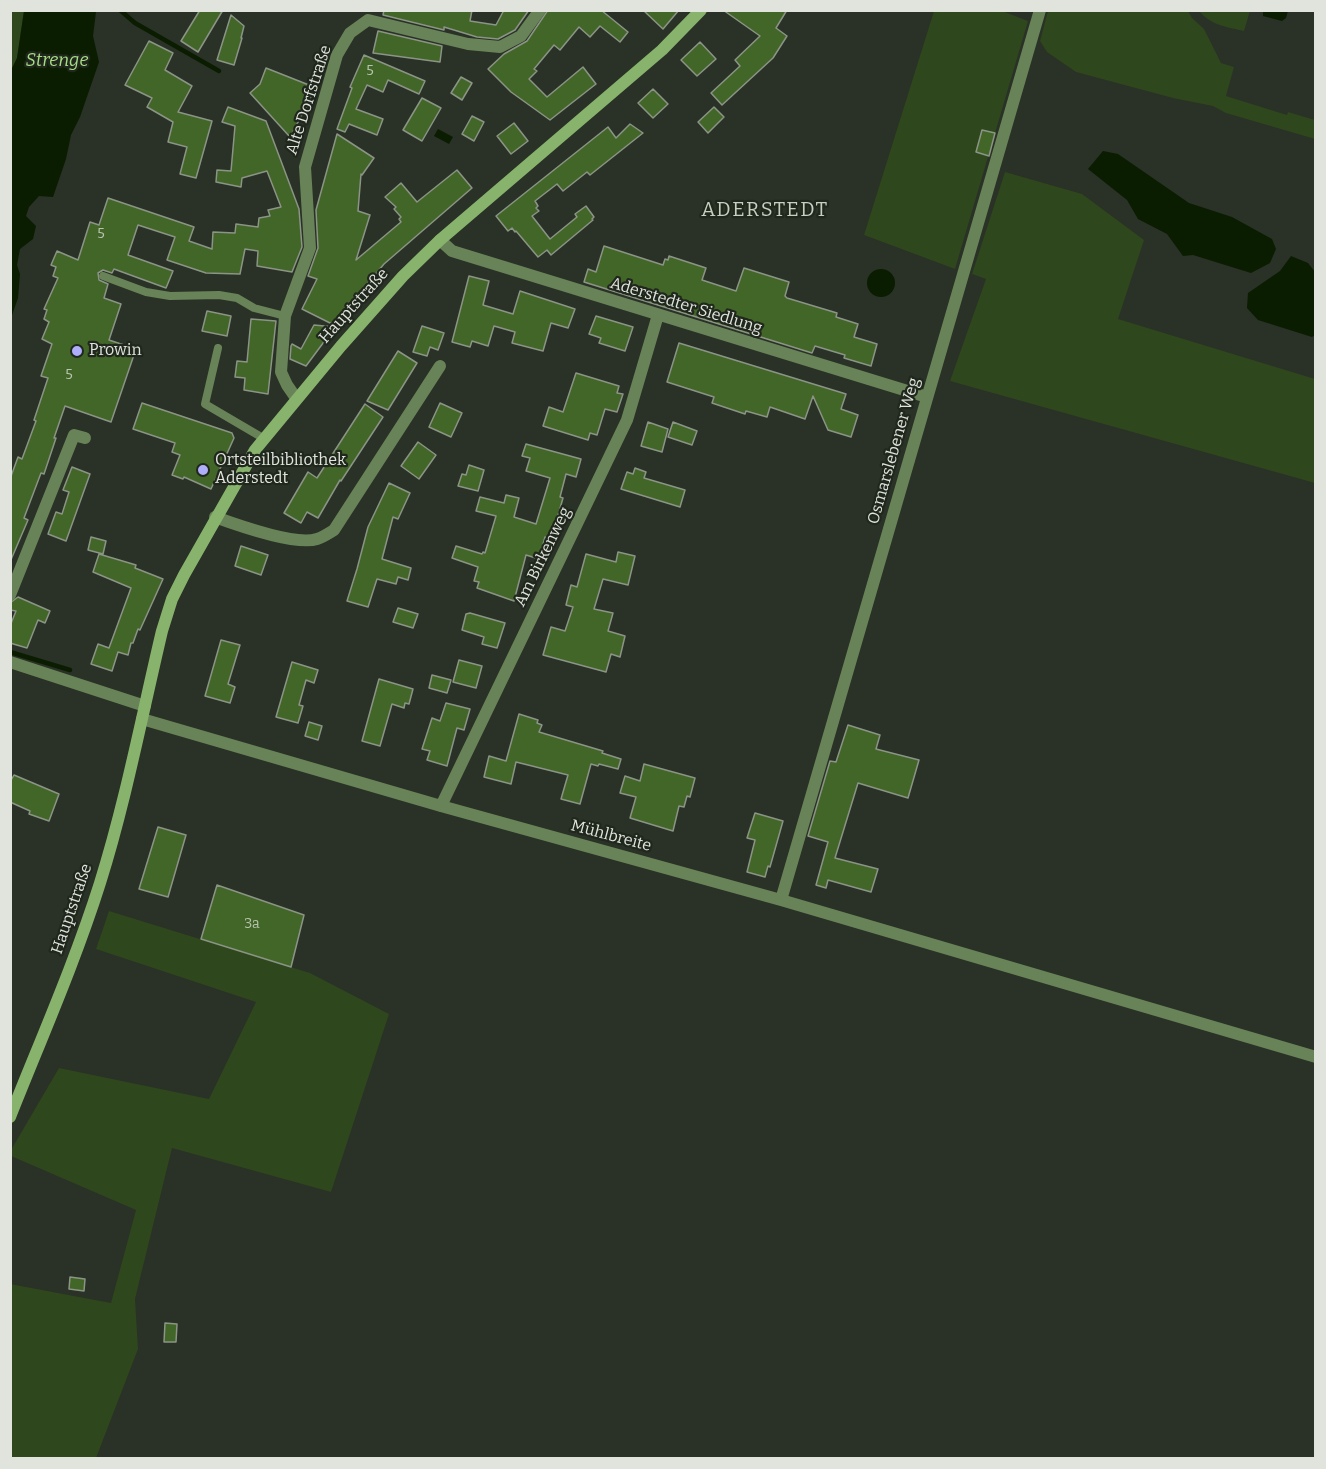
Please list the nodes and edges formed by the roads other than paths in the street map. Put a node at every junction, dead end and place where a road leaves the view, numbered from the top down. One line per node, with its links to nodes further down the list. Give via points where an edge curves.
1 (540, 10): 7 (street, Alte Dorfstraße, via 521,36 500,47 468,44 368,20 350,33 337,55 305,166 310,248)
2 (701, 10): 4 (main road, Hauptstraße, via 662,50)
3 (1038, 11): 10 (street, Osmarslebener Weg)
4 (440, 240): 6 (street, Aderstedter Siedlung, via 452,251); 11 (main road, Hauptstraße, via 403,276)
5 (103, 276): 7 (lane, via 146,292 170,296 237,298 254,308)
6 (658, 315): 10 (street, Aderstedter Siedlung); 19 (street, Am Birkenweg, via 627,420)
7 (285, 316): 11 (street, Alte Dorfstraße, via 281,372)
8 (218, 348): 13 (lane, via 205,404)
9 (440, 366): 14 (street, via 334,530 316,540 295,539 240,527)
10 (927, 397): 20 (street, Osmarslebener Weg)
11 (296, 398): 13 (main road, Hauptstraße)
12 (85, 438): 15 (street, via 74,435)
13 (262, 438): 14 (main road, Hauptstraße)
14 (215, 517): 17 (main road, Hauptstraße, via 172,599)
15 (10, 596)
16 (10, 662): 17 (street)
17 (145, 706): 18 (main road, Hauptstraße)
18 (142, 719): 19 (street, Mühlbreite); 22 (main road, Hauptstraße, via 99,884)
19 (441, 806): 20 (street, Mühlbreite)
20 (781, 900): 21 (street, Mühlbreite)
21 (1316, 1057)
22 (10, 1117)

